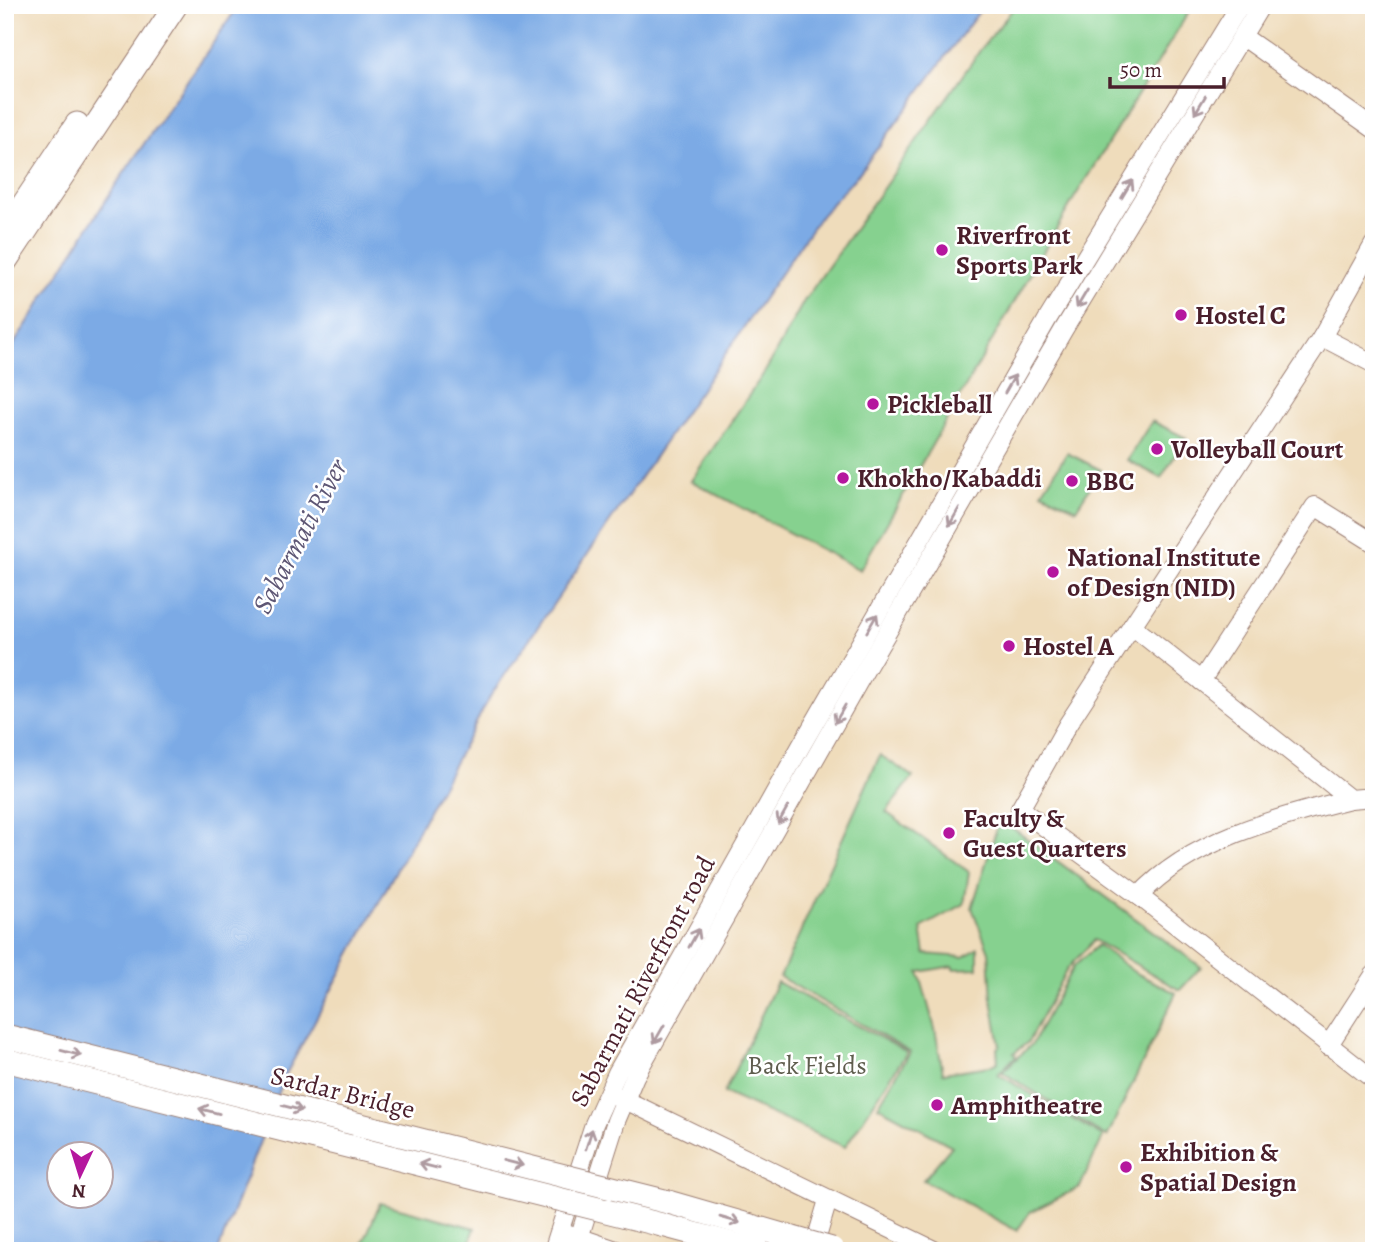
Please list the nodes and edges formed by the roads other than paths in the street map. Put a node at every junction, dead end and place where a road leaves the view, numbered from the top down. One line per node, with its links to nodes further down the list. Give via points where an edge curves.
1 (159, 5): 6 (main road)
2 (176, 5): 6 (main road)
3 (1240, 5): 16 (street, one-way to 3, via 1047,320)
4 (1261, 5): 5 (street)
5 (1242, 36): 7 (street); 16 (street, one-way to 16)
6 (138, 49): 8 (main road); 10 (main road)
7 (1374, 129)
8 (5, 232)
9 (1374, 244): 11 (street)
10 (5, 262)
11 (1322, 337): 12 (street); 14 (street)
12 (1374, 364)
13 (1374, 543): 15 (street, via 1315,506)
14 (1132, 626): 15 (street); 19 (street, via 1020,809)
15 (1201, 681): 18 (street)
16 (809, 751): 25 (street, Sabarmati Riverfront road, one-way to 16); 26 (street, Sabarmati Riverfront road, one-way to 26)
17 (1374, 797): 18 (street)
18 (1350, 799): 19 (street, via 1281,817 1199,850 1153,880)
19 (1139, 896): 22 (street)
20 (1374, 975): 22 (street)
21 (5, 1036): 28 (main road, Sardar Bridge, one-way to 28, bridge)
22 (1328, 1046): 24 (street)
23 (5, 1060): 28 (main road, Sardar Bridge, one-way to 23, bridge)
24 (1374, 1080)
25 (607, 1092): 26 (street); 29 (street, Sabarmati Riverfront road, one-way to 25)
26 (624, 1099): 27 (street); 30 (street, Sabarmati Riverfront road)
27 (828, 1200): 31 (street); 35 (street)
28 (665, 1213): 31 (main road, one-way to 31, bridge, via 793,1237); 34 (main road)
29 (558, 1231): 30 (street); 32 (street, Sabarmati Riverfront road)
30 (577, 1244): 33 (street)
31 (827, 1250)
32 (553, 1251)
33 (619, 1251)
34 (759, 1251)
35 (936, 1251)

